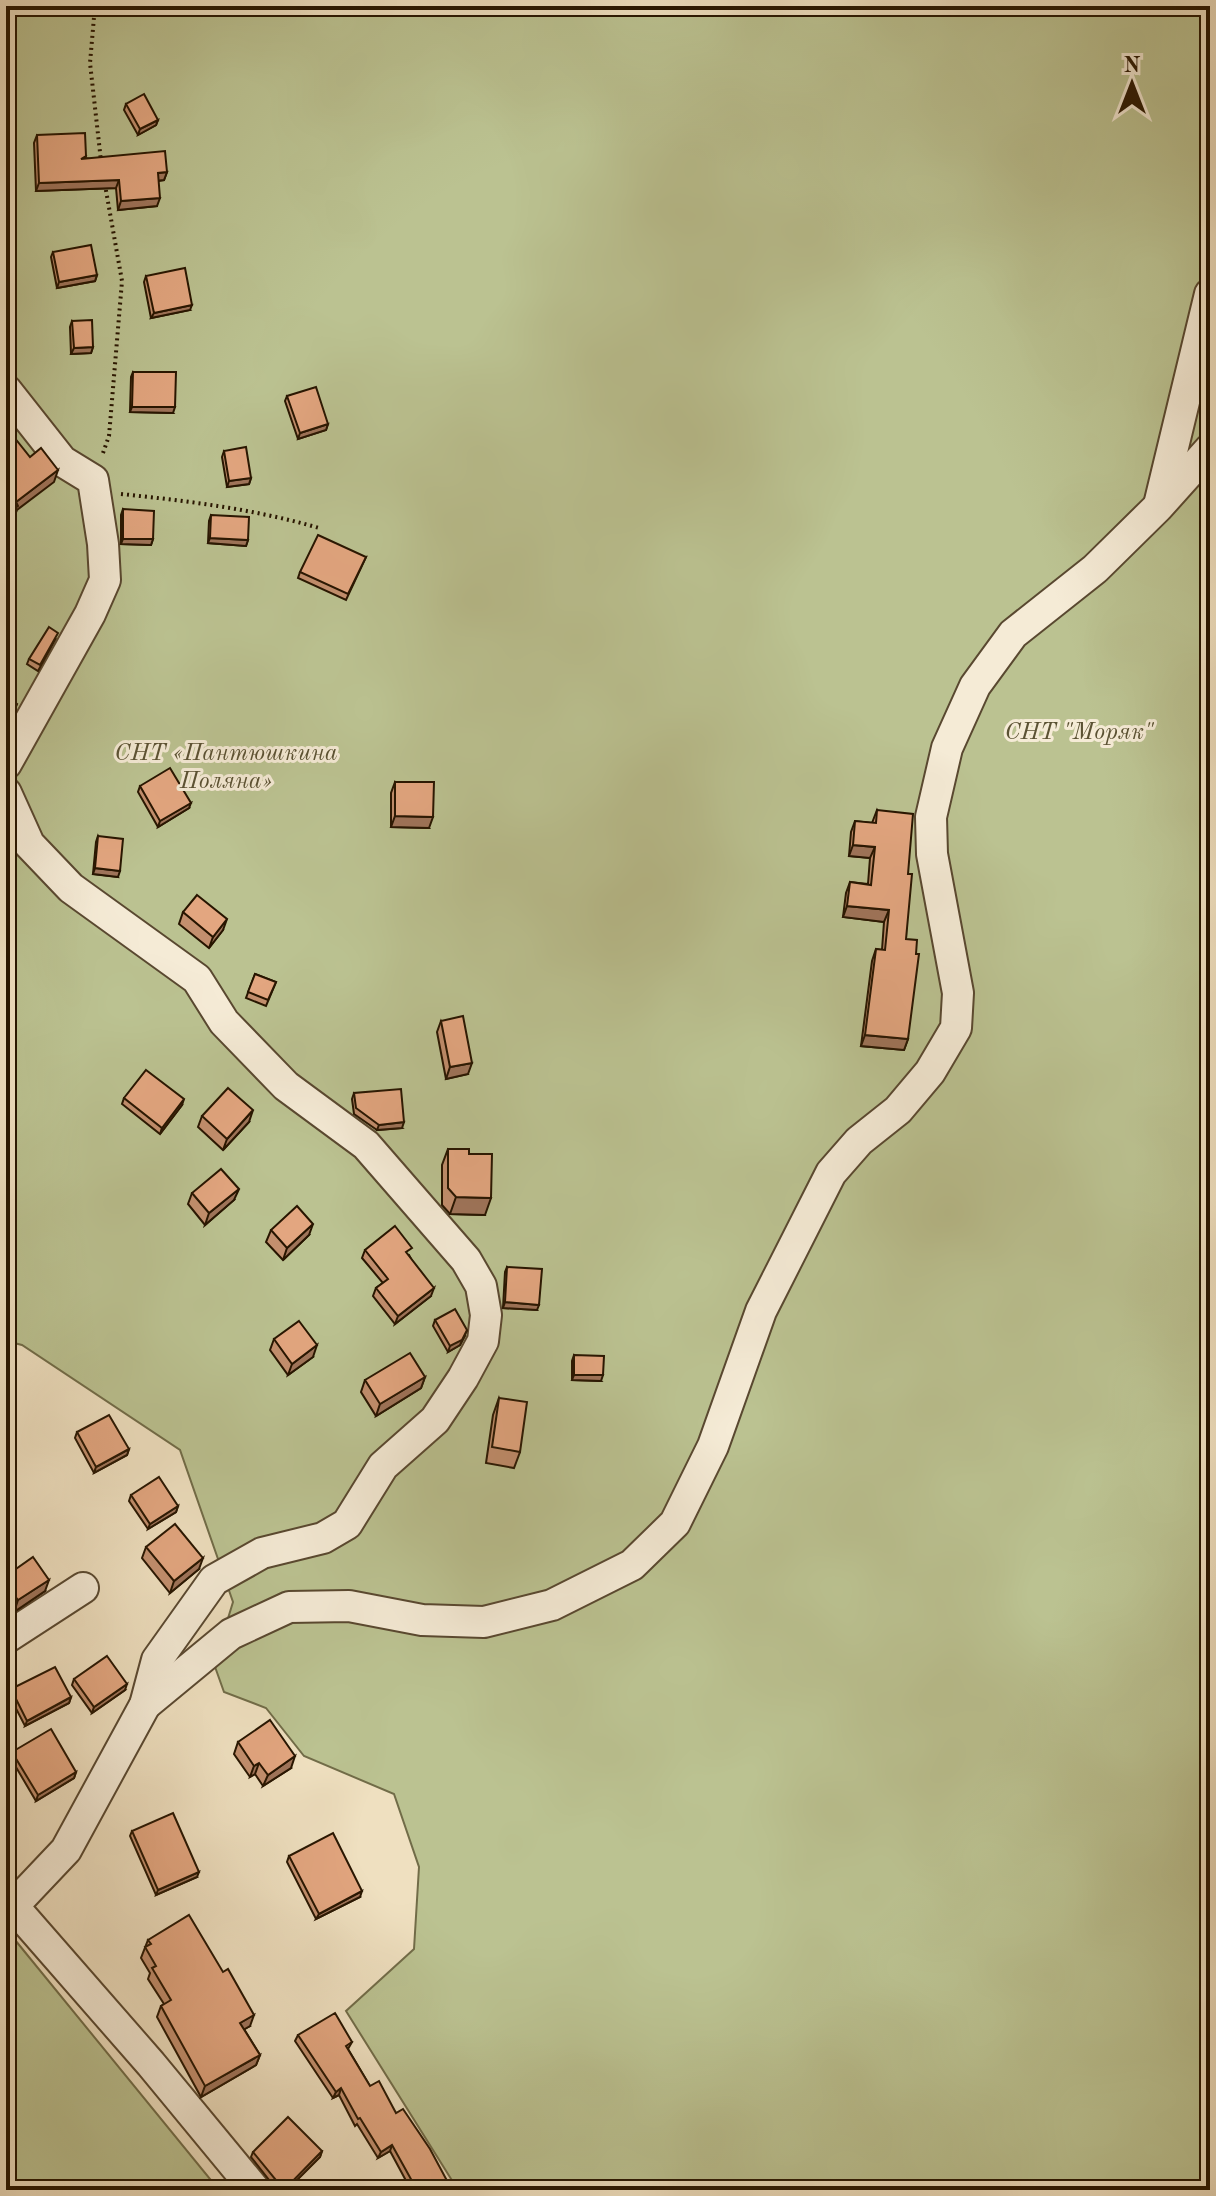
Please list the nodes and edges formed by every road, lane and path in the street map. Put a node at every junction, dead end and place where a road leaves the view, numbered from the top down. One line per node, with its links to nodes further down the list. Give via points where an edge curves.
1 (95, 6): 5 (path, via 90,63 122,281 109,436)
2 (1210, 294): 6 (street)
3 (6, 390): 5 (street, via 62,461)
4 (1210, 449): 6 (street)
5 (93, 480): 7 (path, via 113,493 270,513); 8 (street, via 105,580)
6 (1158, 507): 12 (street, via 1095,569 1013,634 975,686 947,748 931,817 932,854 958,993 956,1028 906,1100 831,1173 761,1311 713,1446 675,1523 632,1565 552,1605 484,1622 422,1620 349,1606 289,1607 231,1634)
7 (319, 528)
8 (6, 764)
9 (6, 793): 12 (street, via 29,844 71,888 197,979 224,1022 286,1086 366,1145 466,1260 481,1286 486,1315 483,1341 442,1410 383,1466 347,1524 323,1538 262,1553 214,1580 157,1660)
10 (83, 1588): 11 (street)
11 (6, 1638)
12 (145, 1705): 13 (street, via 66,1850)
13 (10, 1908): 14 (street, via 151,2064)
14 (255, 2190)

